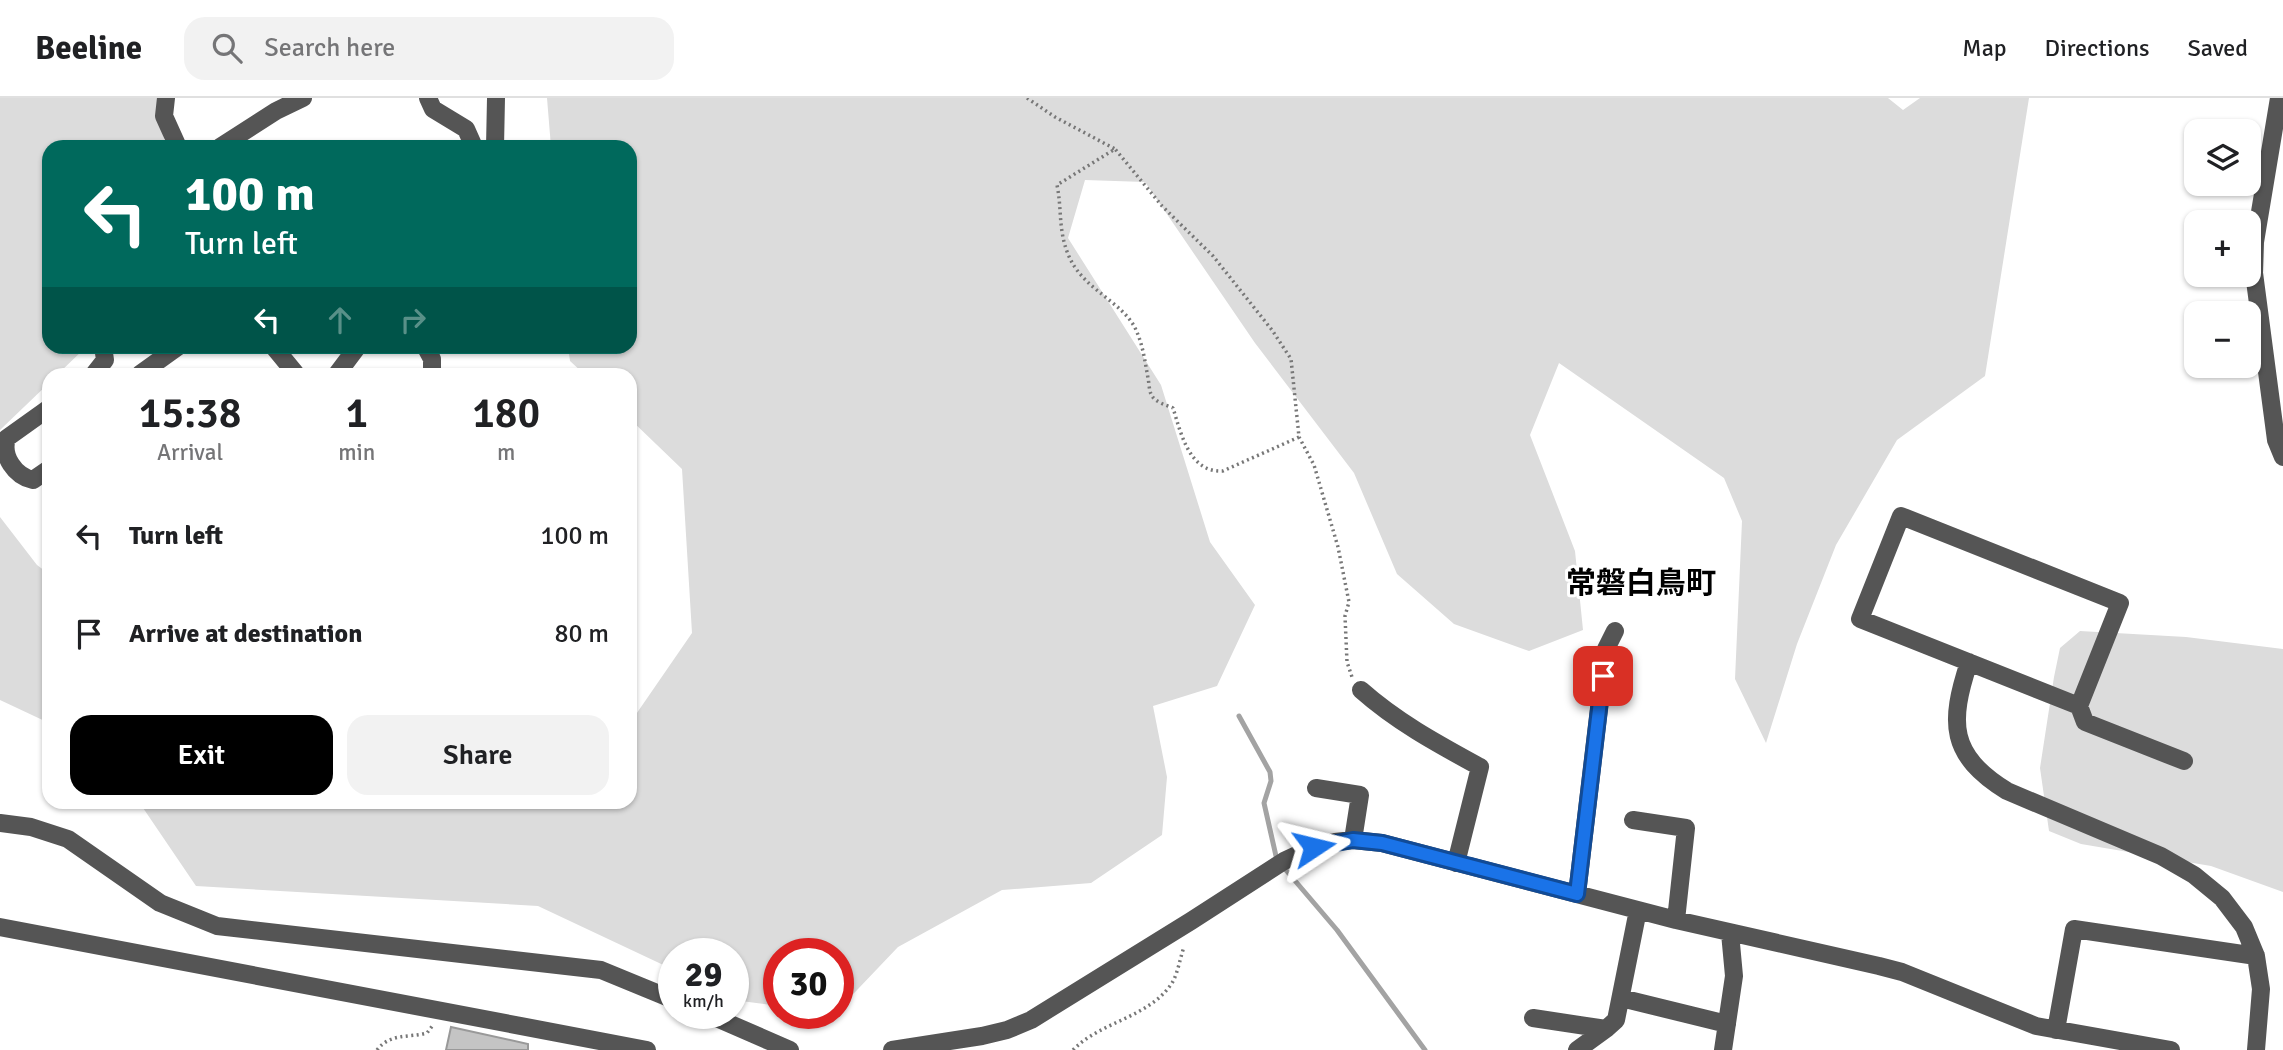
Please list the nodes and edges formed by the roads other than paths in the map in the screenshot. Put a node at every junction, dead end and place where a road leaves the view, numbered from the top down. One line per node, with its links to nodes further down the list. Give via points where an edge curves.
1 (166, 98): 6 (street, via 164,116)
2 (303, 98): 7 (street)
3 (428, 98): 8 (street, via 433,109 466,129)
4 (496, 98): 9 (street)
5 (2279, 98): 15 (street, via 2254,273 2276,440)
6 (175, 140)
7 (233, 140)
8 (471, 140)
9 (495, 140)
10 (168, 354): 12 (street)
11 (280, 354): 13 (street)
12 (148, 368)
13 (291, 368)
14 (42, 413): 16 (street, via 6,438 4,446 19,475 33,480)
15 (2283, 457)
16 (42, 474)
17 (1615, 631): 27 (street, via 1606,649)
18 (1969, 662): 20 (street); 20 (street, via 1860,619 1901,516 2120,603); 32 (street, via 1959,692 1958,738 1968,759 1986,778 2161,856 2194,876 2237,917)
19 (1361, 690): 26 (street, via 1408,727 1480,767)
20 (2079, 706): 21 (street, via 2085,722)
21 (2184, 761)
22 (1316, 788): 25 (street, via 1360,794)
23 (1633, 820): 29 (street, via 1686,828)
24 (0, 823): 33 (street, via 68,839 160,903 216,926 601,970)
25 (1353, 840): 26 (street); 42 (street, via 1314,847 1280,863 1031,1020 1007,1030)
26 (1456, 863): 27 (street)
27 (1577, 894): 28 (street)
28 (1638, 910): 29 (street); 34 (street)
29 (1676, 920): 31 (street)
30 (0, 927): 40 (street)
31 (1730, 933): 36 (street, via 1734,976); 39 (street, via 1891,969 2021,1021)
32 (2256, 956): 39 (street, via 2074,929); 46 (street, via 2261,989)
33 (658, 993)
34 (1621, 998): 36 (street); 38 (street, via 1616,1020)
35 (1533, 1018): 38 (street)
36 (1727, 1024): 44 (street)
37 (742, 1029): 41 (street)
38 (1606, 1029): 43 (street)
39 (2056, 1030): 45 (street)
40 (647, 1050)
41 (790, 1050)
42 (892, 1050)
43 (1577, 1050)
44 (1723, 1050)
45 (2171, 1050)
46 (2256, 1050)

